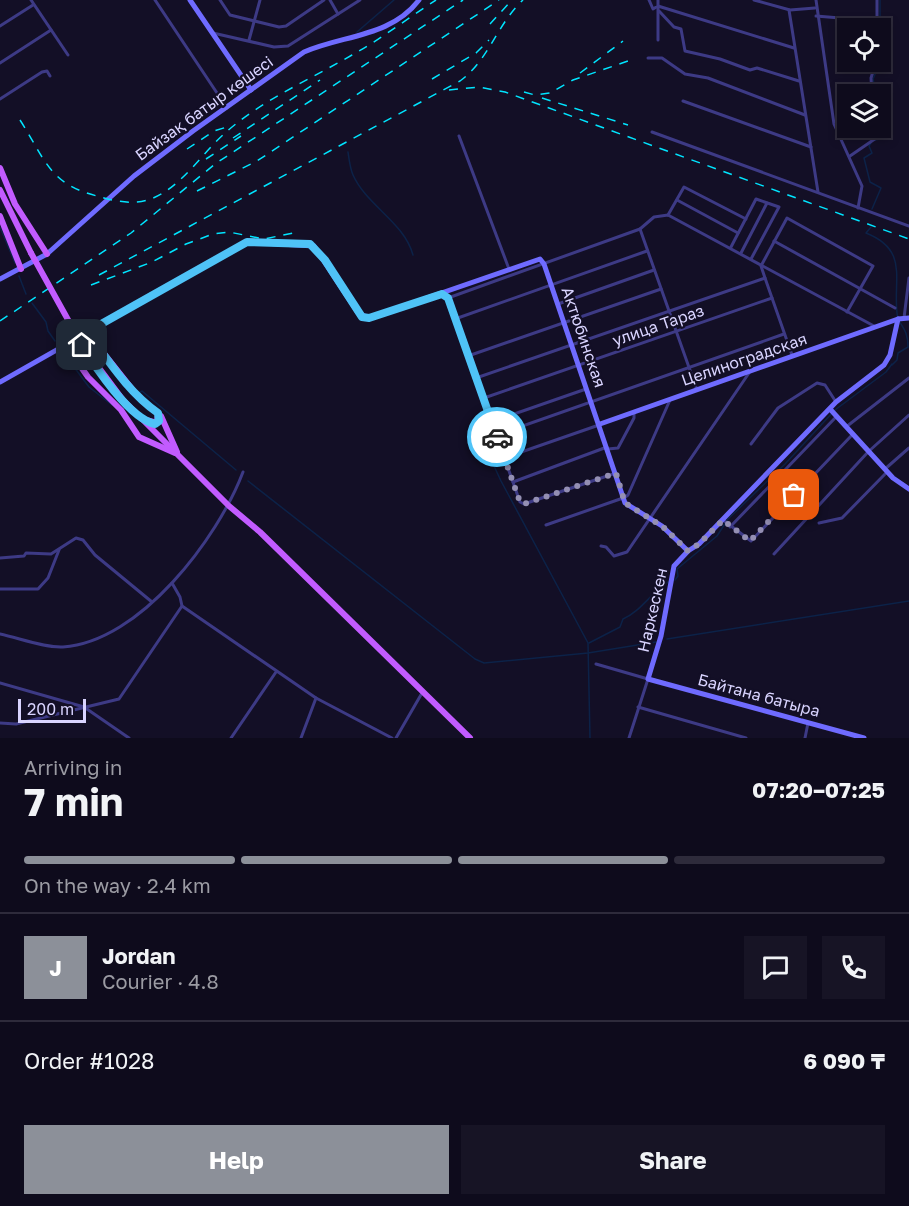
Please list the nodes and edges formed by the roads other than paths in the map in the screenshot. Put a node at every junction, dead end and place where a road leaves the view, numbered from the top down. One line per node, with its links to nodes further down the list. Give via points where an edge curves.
1 (31, 0): 15 (street)
2 (154, 0): 38 (street)
3 (190, 0): 26 (street)
4 (220, 0): 23 (street, via 230,15)
5 (260, 0): 23 (street)
6 (324, 0): 23 (street, via 286,26)
7 (330, 0): 19 (street)
8 (360, 0): 19 (street)
9 (419, 0): 35 (street, Байзақ батыр көшесі, via 379,30 324,43 304,52)
10 (650, 0): 16 (street, via 653,9)
11 (658, 0): 16 (street)
12 (753, 0): 18 (street)
13 (816, 0): 17 (street)
14 (877, 0): 22 (street)
15 (33, 5): 24 (street); 25 (street)
16 (659, 8): 28 (street); 29 (street); 34 (street, via 668,22 681,29 685,51)
17 (815, 8): 18 (street); 20 (street)
18 (789, 10): 29 (street)
19 (339, 14): 27 (street, via 288,46 274,47)
20 (816, 16): 21 (street); 44 (street, via 834,124)
21 (840, 18)
22 (877, 18)
23 (254, 21): 27 (street)
24 (0, 26)
25 (51, 30): 30 (street); 32 (street)
26 (213, 33): 27 (street); 35 (street)
27 (249, 40)
28 (658, 40)
29 (794, 48): 34 (street)
30 (68, 55)
31 (648, 58): 39 (street, via 662,58 685,74 708,78)
32 (0, 63)
33 (50, 76): 36 (street, via 47,71 42,72)
34 (799, 81): 39 (street)
35 (251, 90): 38 (street, Байзақ батыр көшесі)
36 (0, 99)
37 (683, 101): 43 (street)
38 (227, 108): 61 (street, Байзақ батыр көшесі, via 134,176)
39 (805, 116): 43 (street)
40 (652, 132): 47 (street)
41 (459, 136): 66 (street)
42 (876, 138): 44 (street)
43 (811, 147): 47 (street)
44 (850, 156): 50 (street, via 862,190)
45 (0, 168): 61 (main road, via 15,204)
46 (0, 190): 109 (main road, bridge, via 82,345 108,382)
47 (818, 192): 50 (street)
48 (677, 200): 51 (street); 53 (street, via 684,187); 56 (street)
49 (767, 203): 53 (street, via 756,199); 60 (street); 62 (street, via 779,207)
50 (858, 208): 54 (street)
51 (668, 215): 55 (street, via 654,217); 58 (street)
52 (0, 216): 65 (main road)
53 (746, 219): 56 (street)
54 (909, 226)
55 (640, 229): 59 (street); 63 (street)
56 (739, 234): 58 (street)
57 (774, 241): 64 (street); 73 (street); 73 (street, via 787,218 873,266)
58 (730, 248): 60 (street)
59 (647, 251): 67 (street); 71 (street)
60 (741, 253): 62 (street)
61 (47, 254): 65 (street, Байзақ батыр көшесі)
62 (751, 259): 64 (street)
63 (543, 262): 66 (street); 71 (street, Актюбинская); 76 (street)
64 (761, 266): 68 (street); 81 (street)
65 (21, 269): 70 (street, Байзақ батыр көшесі)
66 (509, 269): 75 (street)
67 (654, 270): 74 (street); 78 (street)
68 (765, 278): 77 (street); 80 (street)
69 (909, 278): 72 (street)
70 (0, 279)
71 (551, 285): 78 (street, Актюбинская); 82 (street)
72 (908, 287): 83 (street)
73 (860, 288): 79 (street); 81 (street)
74 (661, 289): 80 (street); 84 (street)
75 (442, 294): 76 (street); 87 (street, via 364,318 314,246 254,241)
76 (448, 298): 82 (street)
77 (772, 298): 86 (street, улица Тараз); 88 (street)
78 (558, 304): 84 (street, Актюбинская)
79 (895, 308)
80 (669, 310): 86 (street); 90 (street)
81 (847, 312): 85 (street)
82 (455, 319): 91 (street)
83 (904, 319): 85 (street, Целиноградская); 104 (street, Наркескен, via 884,365)
84 (564, 323): 90 (street, Актюбинская); 91 (street)
85 (876, 327): 92 (street, Целиноградская)
86 (676, 331): 93 (street, улица Тараз); 94 (street)
87 (87, 332): 89 (street); 106 (main road, via 140,399)
88 (784, 334): 92 (street); 94 (street)
89 (65, 344): 98 (street); 115 (main road)
90 (572, 344): 93 (street, Актюбинская); 96 (street)
91 (468, 356): 96 (street)
92 (792, 357): 95 (street, Целиноградская)
93 (579, 365): 99 (street, Актюбинская); 101 (street, улица Тараз)
94 (689, 368): 100 (street); 103 (street)
95 (749, 371): 100 (street, Целиноградская); 129 (street)
96 (476, 378): 101 (street)
97 (909, 378): 112 (street)
98 (0, 382)
99 (588, 388): 103 (street, Актюбинская); 110 (street)
100 (697, 390): 102 (street, Целиноградская)
101 (484, 399): 110 (street)
102 (670, 399): 105 (street, Целиноградская); 127 (street, via 628,495)
103 (592, 402): 111 (street, Актюбинская); 113 (street)
104 (836, 402): 107 (street, Наркескен); 116 (street, via 825,385 817,383 771,414)
105 (634, 412): 111 (street, Целиноградская); 117 (street, via 618,448)
106 (158, 413): 109 (main road, via 159,421 155,424); 120 (main road)
107 (833, 413): 112 (street); 130 (street, Наркескен); 133 (street)
108 (909, 415): 119 (street)
109 (143, 419): 115 (main road, via 148,433); 120 (main road)
110 (491, 422): 113 (street)
111 (600, 424): 117 (street, Актюбинская); 121 (street)
112 (846, 427): 114 (street)
113 (496, 435): 121 (street)
114 (853, 435): 119 (street); 133 (street, via 750,541)
115 (139, 437): 120 (main road)
116 (751, 444)
117 (608, 448): 124 (street, Актюбинская); 125 (street)
118 (909, 448): 122 (street)
119 (868, 452): 122 (street); 137 (street)
120 (178, 454): 128 (main road)
121 (504, 458): 125 (street)
122 (886, 470): 126 (street); 131 (street, via 842,518)
123 (243, 472): 128 (street)
124 (616, 473): 125 (street, via 524,504); 127 (street, Актюбинская)
125 (513, 482)
126 (908, 486)
127 (623, 498): 129 (street); 132 (street)
128 (229, 506): 139 (street, via 189,566); 148 (main road)
129 (649, 517): 134 (street, via 624,555 614,556); 136 (street)
130 (723, 520): 133 (street); 136 (street, Наркескен)
131 (819, 523)
132 (546, 525)
133 (729, 526)
134 (601, 546)
135 (59, 549): 138 (street, via 51,554); 140 (street, via 48,578 39,589); 141 (street, via 76,538 83,540)
136 (688, 551): 146 (street, Наркескен, via 674,566 661,636)
137 (774, 554)
138 (0, 558)
139 (172, 583): 141 (street); 142 (street)
140 (0, 589)
141 (153, 603): 143 (street, via 105,635 58,647)
142 (182, 606): 145 (street); 150 (street, via 119,699)
143 (0, 634)
144 (596, 664): 146 (street)
145 (276, 672): 149 (street); 156 (street)
146 (648, 679): 151 (street); 153 (street, Байтана батыра)
147 (0, 683): 150 (street)
148 (423, 692): 159 (street); 160 (main road)
149 (316, 698): 157 (street); 158 (street)
150 (84, 707): 152 (street, via 16,724); 155 (street)
151 (638, 707): 161 (street); 162 (street)
152 (2, 723): 154 (street)
153 (808, 723): 163 (street); 164 (street, Байтана батыра)
154 (0, 728)
155 (129, 738)
156 (231, 738)
157 (301, 738)
158 (392, 738)
159 (396, 738)
160 (471, 738)
161 (629, 738)
162 (746, 738)
163 (805, 738)
164 (864, 738)

